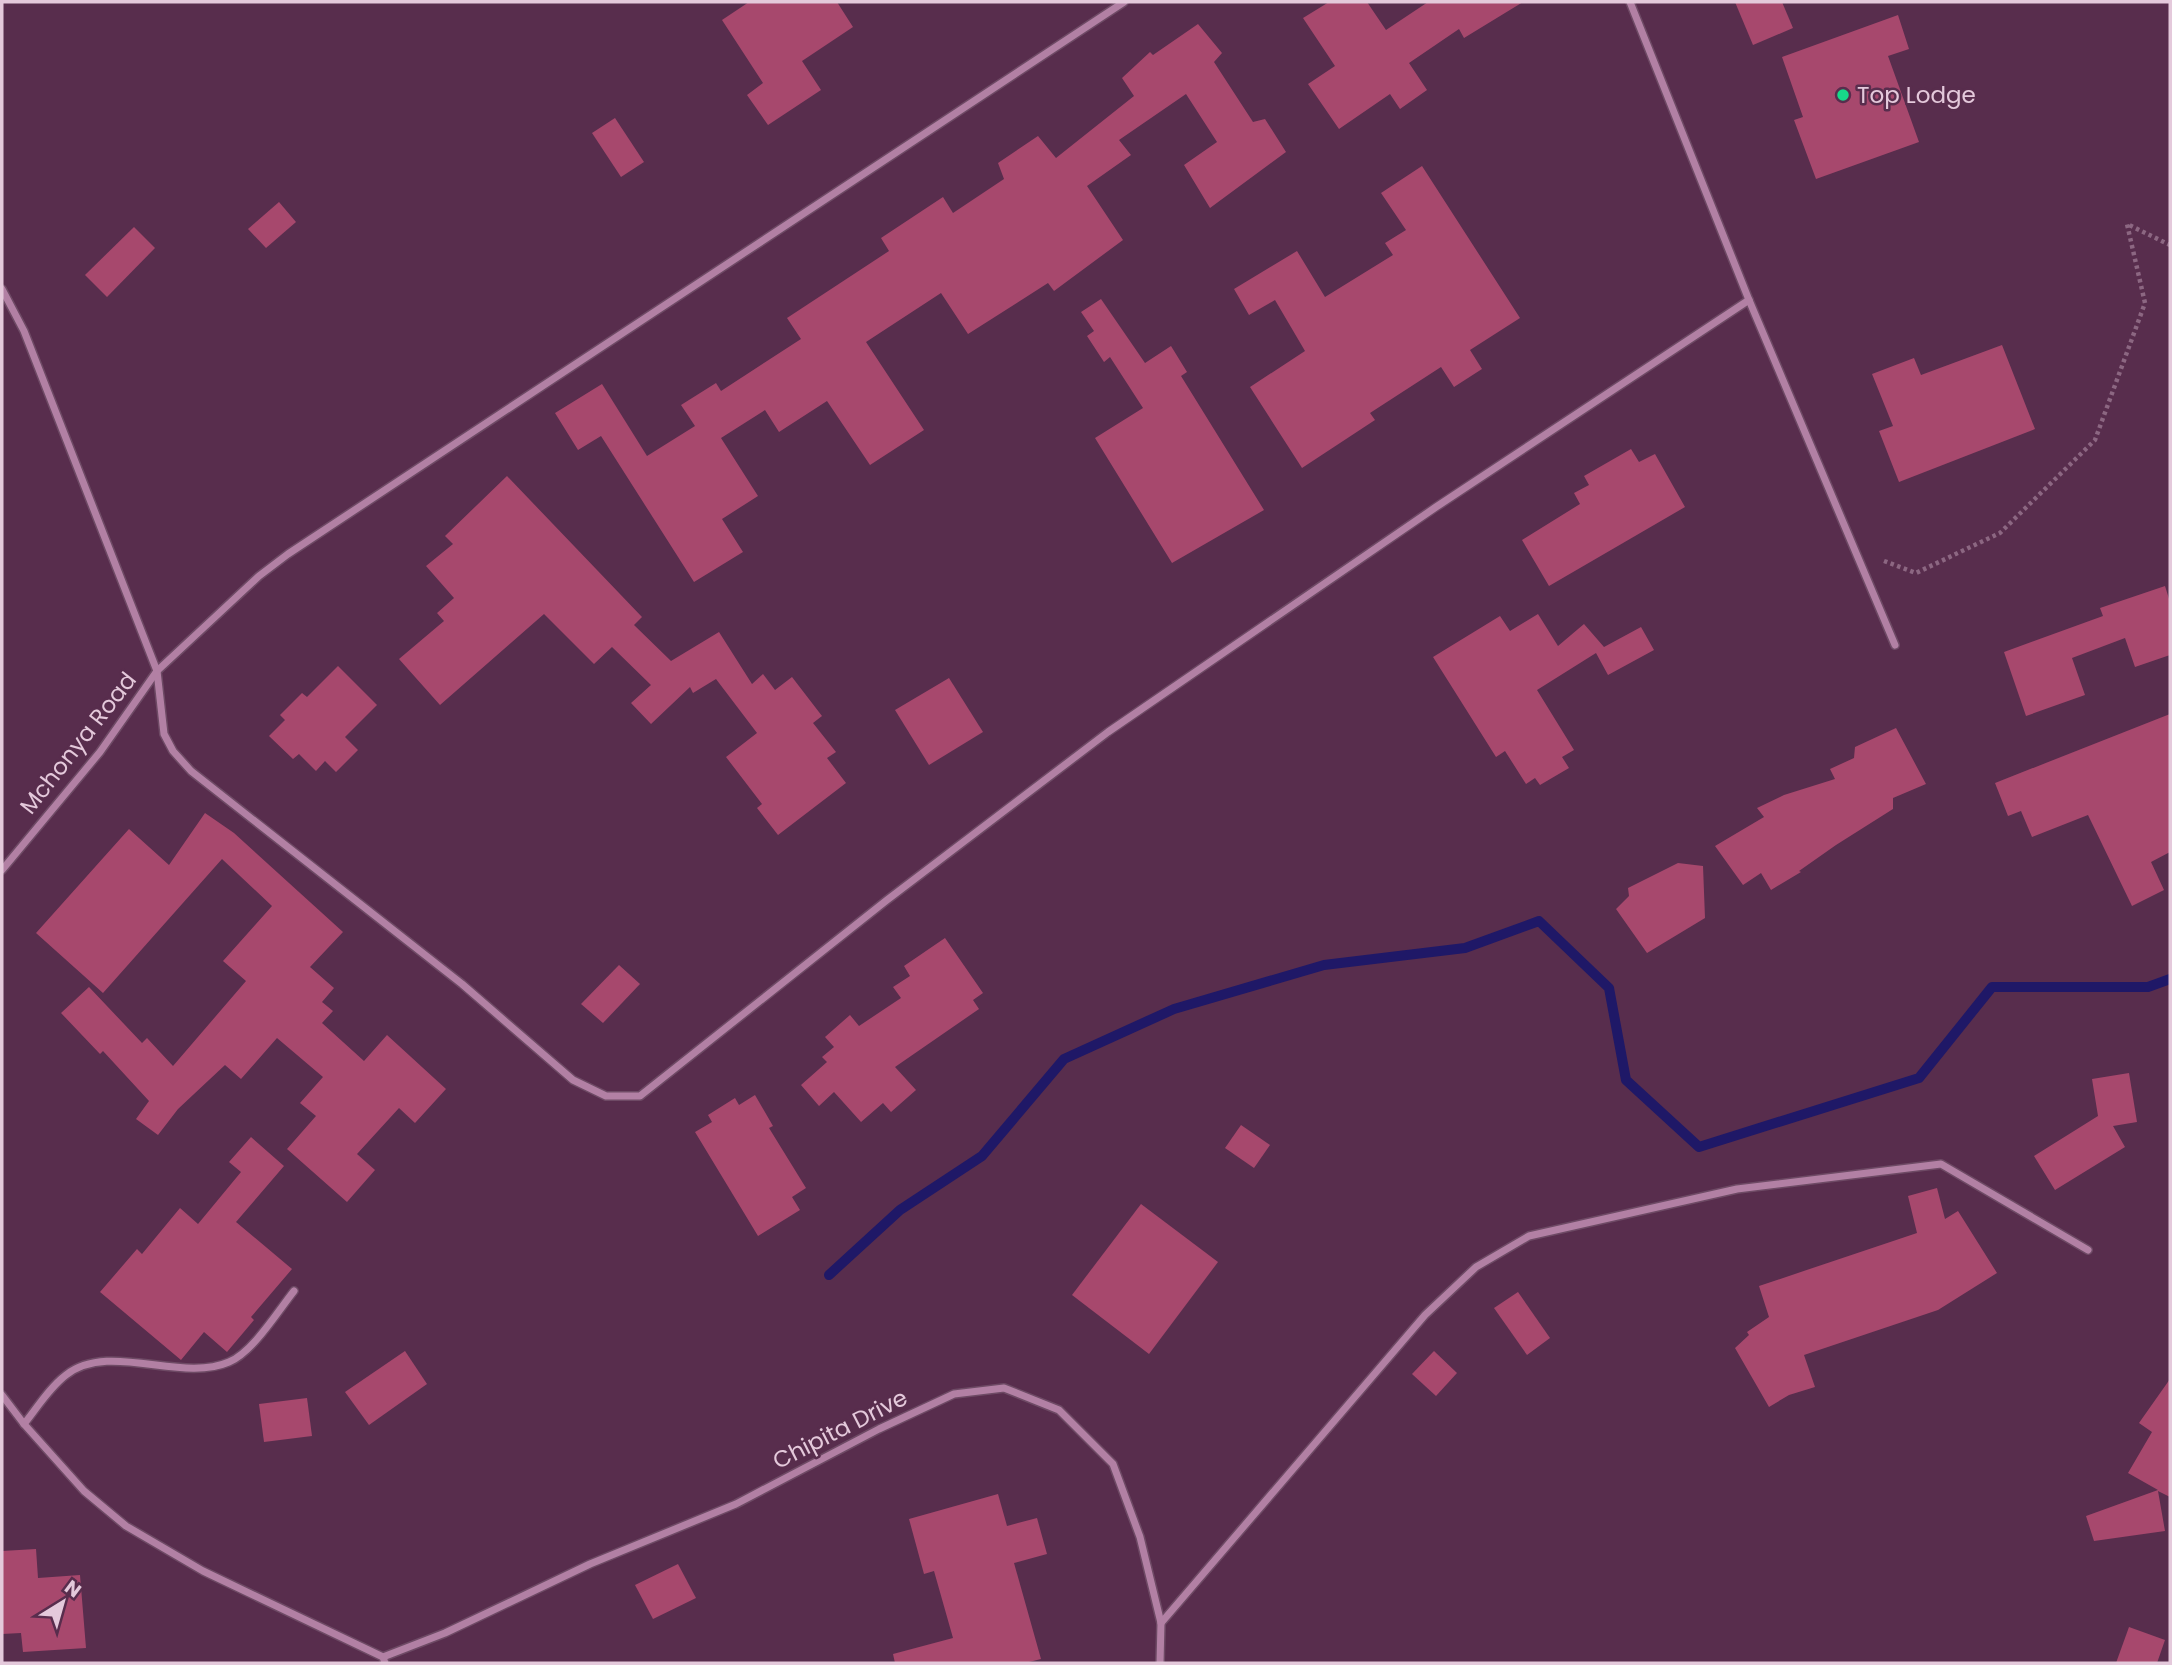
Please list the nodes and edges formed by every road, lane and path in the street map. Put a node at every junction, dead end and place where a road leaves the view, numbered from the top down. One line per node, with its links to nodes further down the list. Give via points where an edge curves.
1 (1124, 2): 8 (street, Mchonya Road, via 288,554)
2 (1630, 2): 5 (street)
3 (2170, 245): 6 (path, via 2127,224 2145,303 2095,440 2000,533 1916,573)
4 (2, 289): 8 (street, via 24,331)
5 (1749, 300): 6 (street); 8 (street, via 1108,732 640,1096 606,1096 573,1080 462,984 191,771 164,734)
6 (1856, 551): 7 (street)
7 (1895, 645)
8 (158, 671): 9 (street, Mchonya Road, via 100,752)
9 (2, 870)
10 (2088, 1250): 14 (street, via 1941,1164 1737,1189 1529,1236 1476,1267 1425,1315)
11 (294, 1291): 13 (street, via 252,1344 231,1361 185,1368 126,1361 92,1364 69,1372 56,1383)
12 (2, 1395): 13 (street)
13 (24, 1424): 15 (street, via 84,1491 126,1527 203,1571)
14 (1161, 1623): 15 (street, Chipita Drive, via 1140,1537 1113,1464 1059,1410 1004,1388 954,1394 736,1504 590,1564); 16 (street, Chipita Drive)
15 (384, 1660)
16 (1160, 1663)

